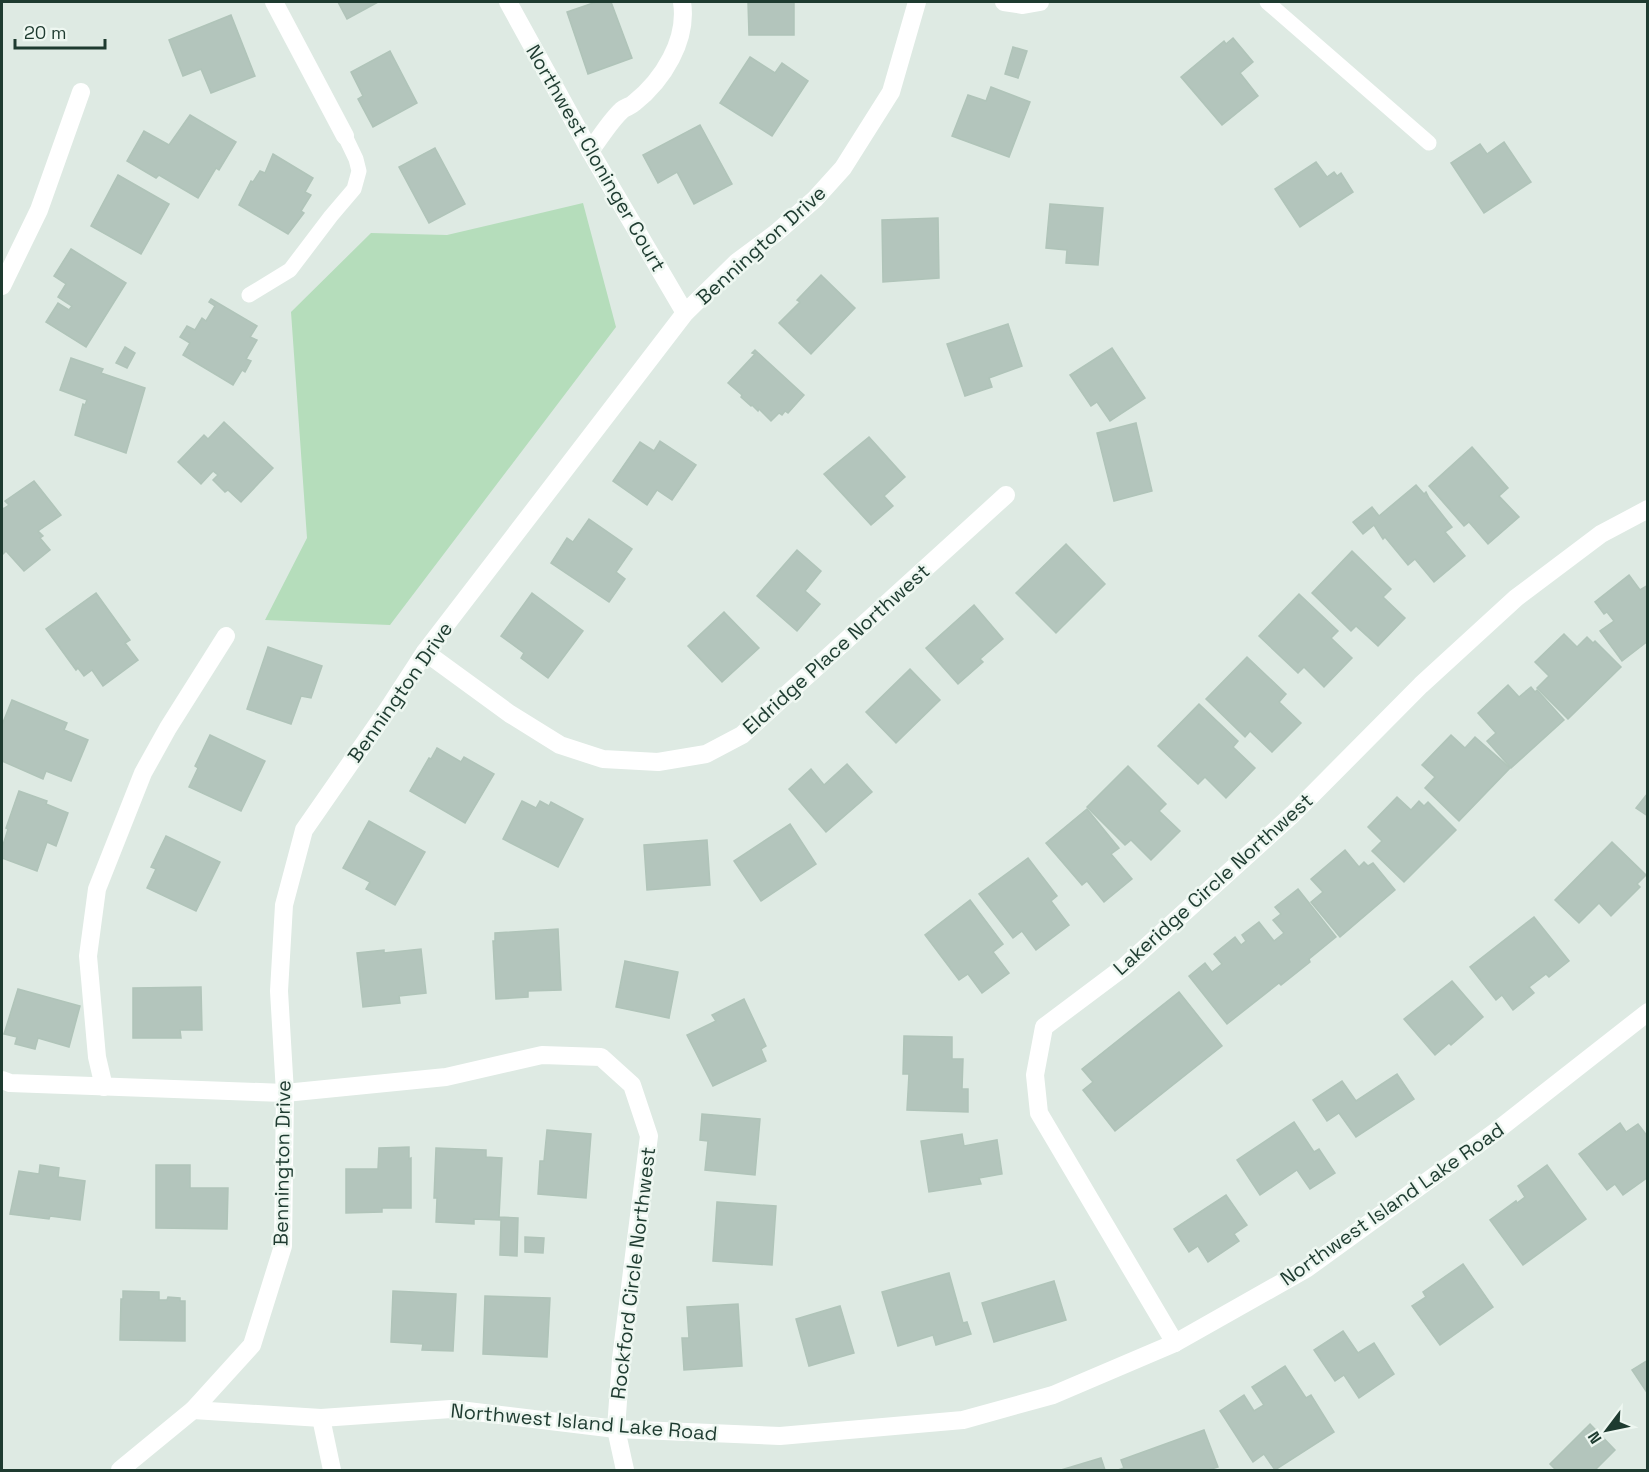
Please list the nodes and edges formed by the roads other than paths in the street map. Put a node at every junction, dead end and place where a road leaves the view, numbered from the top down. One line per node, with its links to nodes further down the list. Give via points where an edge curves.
1 (274, 2): 9 (street)
2 (508, 2): 11 (street, Northwest Cloninger Court)
3 (682, 2): 11 (street, via 679,40 671,61 634,104 622,110)
4 (917, 2): 14 (street, Bennington Drive, via 891,92 843,168 815,199 737,262)
5 (1004, 2): 6 (street)
6 (1040, 2)
7 (1267, 2): 10 (lane)
8 (81, 92): 12 (street, via 39,210)
9 (345, 136): 13 (lane, via 359,171 354,189 290,270)
10 (1428, 143)
11 (590, 150): 14 (street, Northwest Cloninger Court)
12 (2, 286)
13 (249, 295)
14 (685, 313): 18 (street, Bennington Drive)
15 (1006, 495): 18 (street, Eldridge Place Northwest, via 742,735 706,754 658,762 603,759 560,745)
16 (1647, 509): 23 (street, Lakeridge Circle Northwest, via 1601,534 1516,598 1421,685 1285,822 1124,967 1044,1027 1035,1075 1039,1113)
17 (226, 636): 21 (street, via 144,772 97,889 88,956 97,1057)
18 (425, 652): 22 (street, Bennington Drive, via 304,830 284,905 279,990)
19 (1647, 1011): 23 (street, Northwest Island Lake Road, via 1495,1132 1306,1269)
20 (2, 1080): 21 (street, Rockford Circle Northwest)
21 (104, 1087): 22 (street, Rockford Circle Northwest)
22 (285, 1093): 24 (street, Bennington Drive, via 283,1246 252,1345); 26 (street, Rockford Circle Northwest, via 446,1077 542,1055 601,1057 632,1085 649,1136)
23 (1175, 1343): 26 (street, Northwest Island Lake Road, via 1053,1395 963,1420 780,1436)
24 (193, 1410): 25 (street, Northwest Island Lake Road); 27 (street, Bennington Drive)
25 (321, 1418): 26 (street, Northwest Island Lake Road, via 451,1409); 28 (street)
26 (616, 1428): 29 (street, Rockford Circle Northwest)
27 (120, 1470)
28 (332, 1470)
29 (625, 1470)

